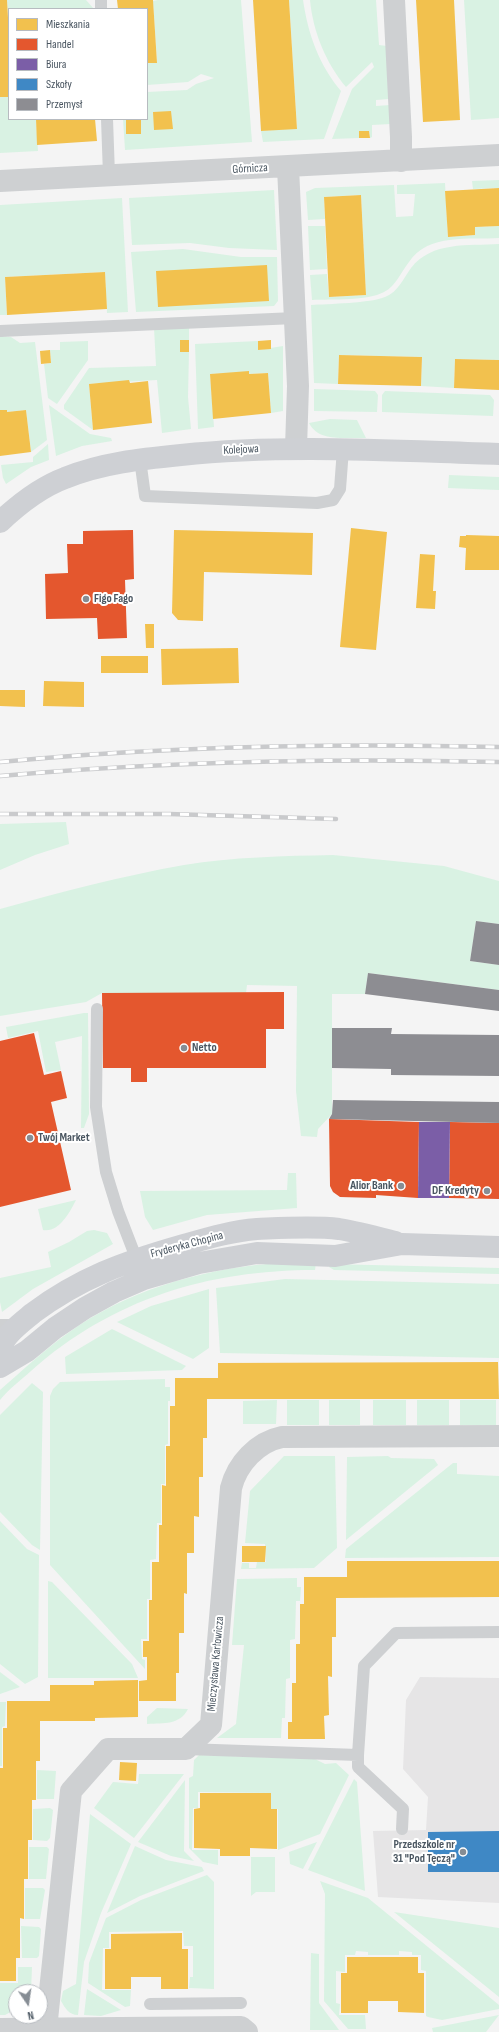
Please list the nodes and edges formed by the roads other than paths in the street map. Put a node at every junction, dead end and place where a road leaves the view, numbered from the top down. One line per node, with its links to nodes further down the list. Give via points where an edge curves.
1 (394, 0): 4 (street)
2 (107, 120): 6 (lane)
3 (499, 155): 4 (street, Górnicza)
4 (401, 161): 5 (street, Górnicza)
5 (288, 167): 6 (street, Górnicza); 8 (street)
6 (109, 175): 7 (street, Górnicza)
7 (0, 180)
8 (295, 318): 9 (lane); 10 (street, via 298,386)
9 (0, 331)
10 (296, 448): 11 (street, Kolejowa); 13 (street, Kolejowa)
11 (343, 449): 12 (street, Kolejowa); 13 (lane, via 340,490 332,500 317,503 145,496)
12 (499, 454)
13 (140, 459): 14 (street, Kolejowa, via 107,465 64,478 38,492)
14 (0, 522)
15 (97, 1009): 18 (lane, via 96,1108 105,1165 118,1211)
16 (402, 1244): 17 (street, Fryderyka Chopina); 18 (street, Fryderyka Chopina, via 338,1229 256,1229 212,1236); 19 (street, Fryderyka Chopina, via 335,1256 257,1253 199,1263)
17 (499, 1247)
18 (137, 1258): 19 (lane); 20 (street, Fryderyka Chopina, via 93,1276)
19 (144, 1279): 22 (street, Fryderyka Chopina, via 85,1308 27,1351)
20 (9, 1325): 21 (street, Fryderyka Chopina, via 9,1334)
21 (0, 1348)
22 (0, 1367)
23 (499, 1436): 25 (street, Mieczysława Karłowicza, via 282,1437 272,1439 251,1453 234,1477 231,1488 211,1725)
24 (499, 1632): 26 (lane, via 396,1633 364,1666)
25 (186, 1749): 26 (lane); 31 (street, via 108,1749 71,1791)
26 (358, 1755): 27 (lane, via 358,1767 403,1809)
27 (402, 1829)
28 (241, 2003): 29 (lane)
29 (150, 2004)
30 (0, 2029): 31 (street)
31 (46, 2029): 32 (street, via 240,2027)
32 (246, 2032)

